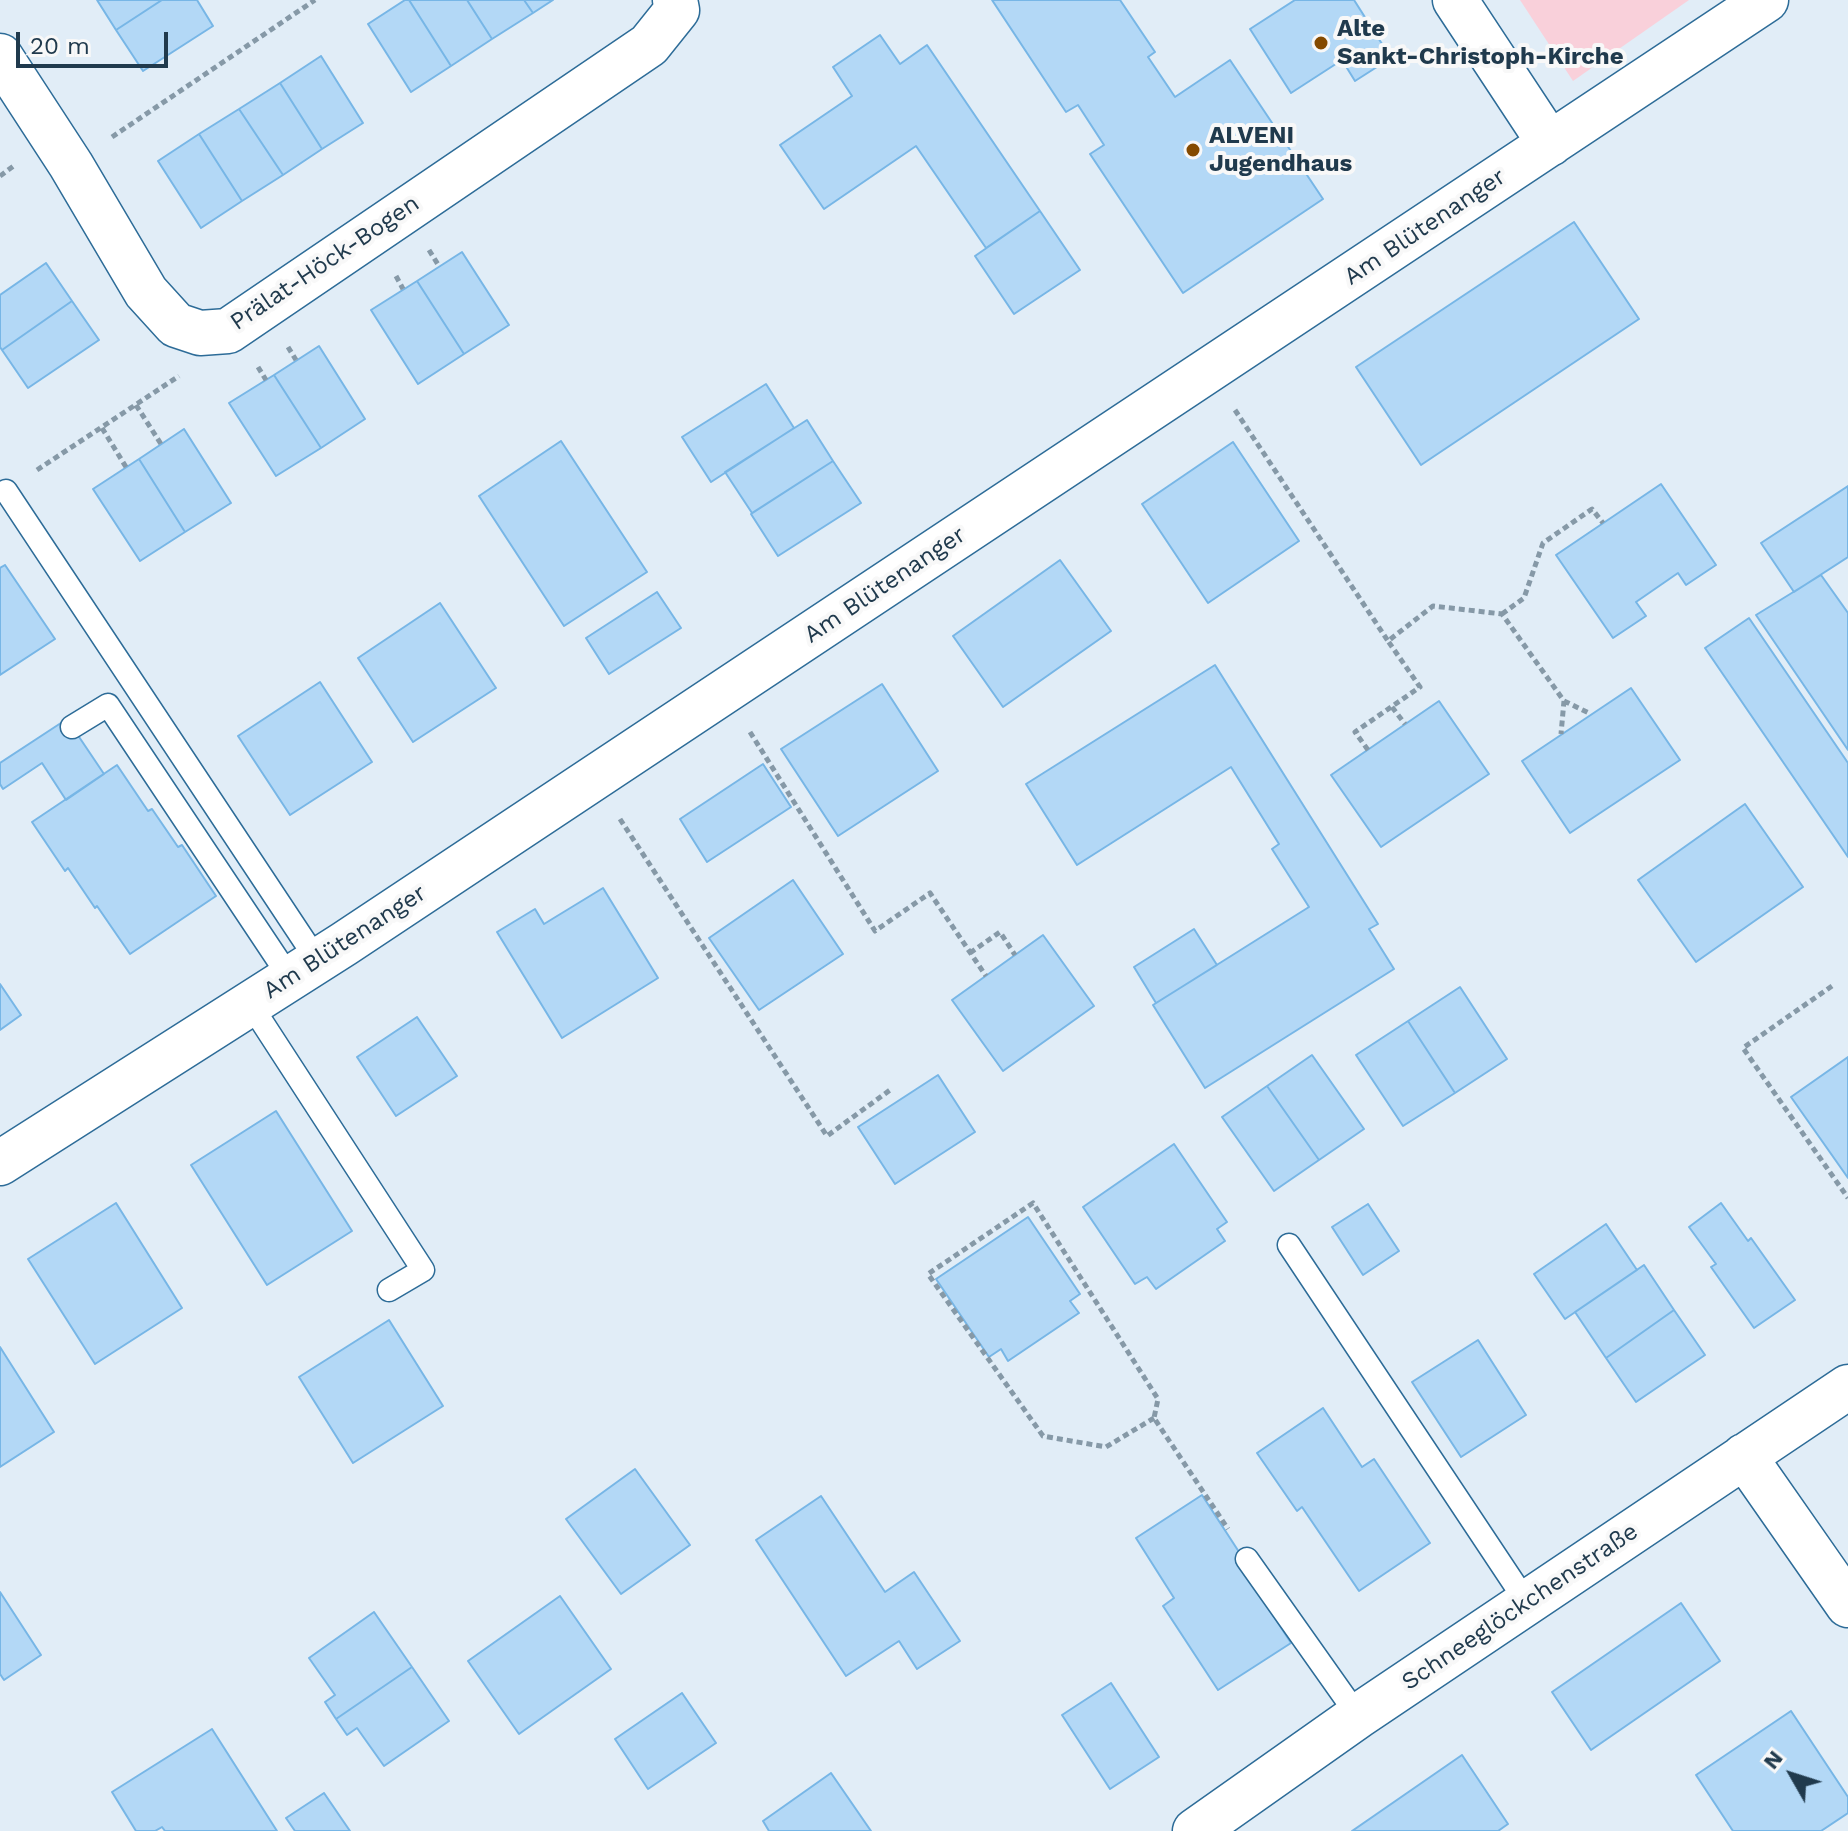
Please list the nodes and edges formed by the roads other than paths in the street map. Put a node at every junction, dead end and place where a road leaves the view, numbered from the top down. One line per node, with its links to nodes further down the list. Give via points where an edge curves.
1 (675, 0): 4 (street, Prälat-Höck-Bogen, via 677,10 649,45 228,331 200,333 176,325 146,292)
2 (1455, 0): 5 (street)
3 (1766, 0): 5 (street, Am Blütenanger)
4 (0, 56)
5 (1550, 144): 8 (street, Am Blütenanger)
6 (6, 491): 8 (lane)
7 (72, 727): 8 (lane, via 108,705)
8 (304, 969): 9 (street, Am Blütenanger)
9 (251, 1005): 10 (street, Am Blütenanger); 12 (lane, via 423,1270)
10 (0, 1163)
11 (1289, 1245): 16 (lane)
12 (389, 1290)
13 (1848, 1387): 14 (street, Schneeglöckchenstraße)
14 (1744, 1456): 16 (street, Schneeglöckchenstraße); 17 (street)
15 (1247, 1559): 18 (lane)
16 (1527, 1603): 18 (street, Schneeglöckchenstraße)
17 (1848, 1605)
18 (1358, 1716): 19 (street, Schneeglöckchenstraße)
19 (1195, 1831)

